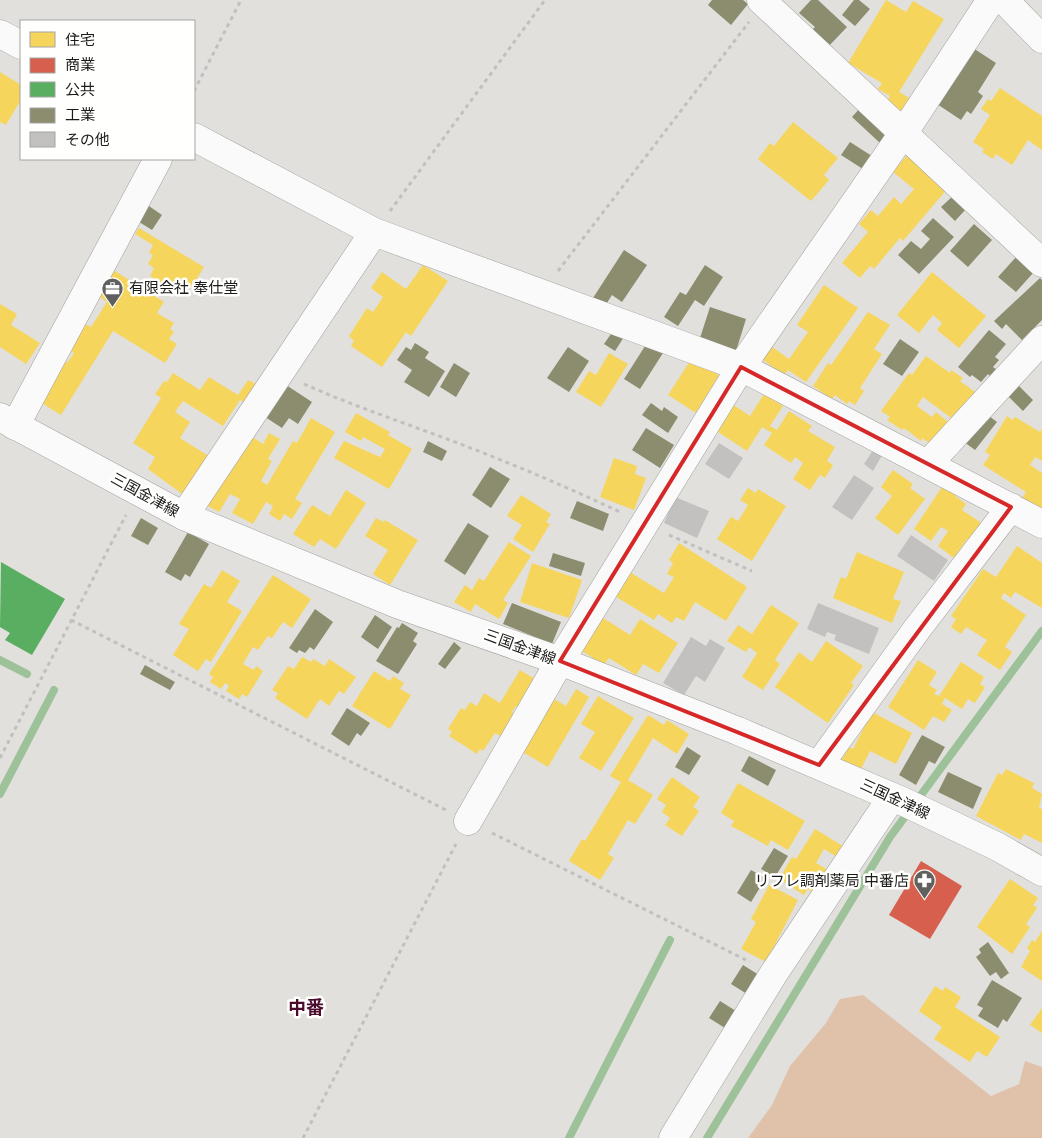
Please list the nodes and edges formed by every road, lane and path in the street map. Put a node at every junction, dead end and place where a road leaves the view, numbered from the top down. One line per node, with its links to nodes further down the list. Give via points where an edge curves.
1 (241, 0): 9 (path)
2 (545, 0): 13 (path)
3 (991, 0): 10 (street)
4 (1004, 0): 7 (street)
5 (763, 1): 10 (street); 15 (path)
6 (0, 34): 8 (street)
7 (1042, 39)
8 (20, 44)
9 (195, 89)
10 (904, 132): 14 (street); 17 (street)
11 (195, 138): 13 (street)
12 (157, 160): 19 (street)
13 (374, 232): 15 (street); 18 (street)
14 (1042, 263)
15 (541, 294): 17 (street)
16 (1042, 340): 20 (street)
17 (740, 367): 20 (street); 24 (street)
18 (278, 373): 23 (street); 24 (path, via 349,404 570,488)
19 (8, 421): 21 (street, 三国金津線)
20 (929, 463): 22 (street)
21 (139, 490): 23 (street, 三国金津線); 27 (path)
22 (1010, 507): 25 (street); 30 (street)
23 (184, 516): 28 (street, 三国金津線, via 397,604)
24 (643, 523): 26 (path); 28 (street)
25 (1042, 524)
26 (752, 571)
27 (72, 620): 29 (path); 32 (path)
28 (560, 661): 30 (street, 三国金津線); 32 (street)
29 (0, 758)
30 (819, 765): 31 (street, 三国金津線)
31 (905, 804): 33 (street, 三国金津線, via 998,847); 34 (street)
32 (468, 821): 34 (path); 35 (path)
33 (1042, 872)
34 (774, 973): 36 (street)
35 (303, 1138)
36 (673, 1138)

